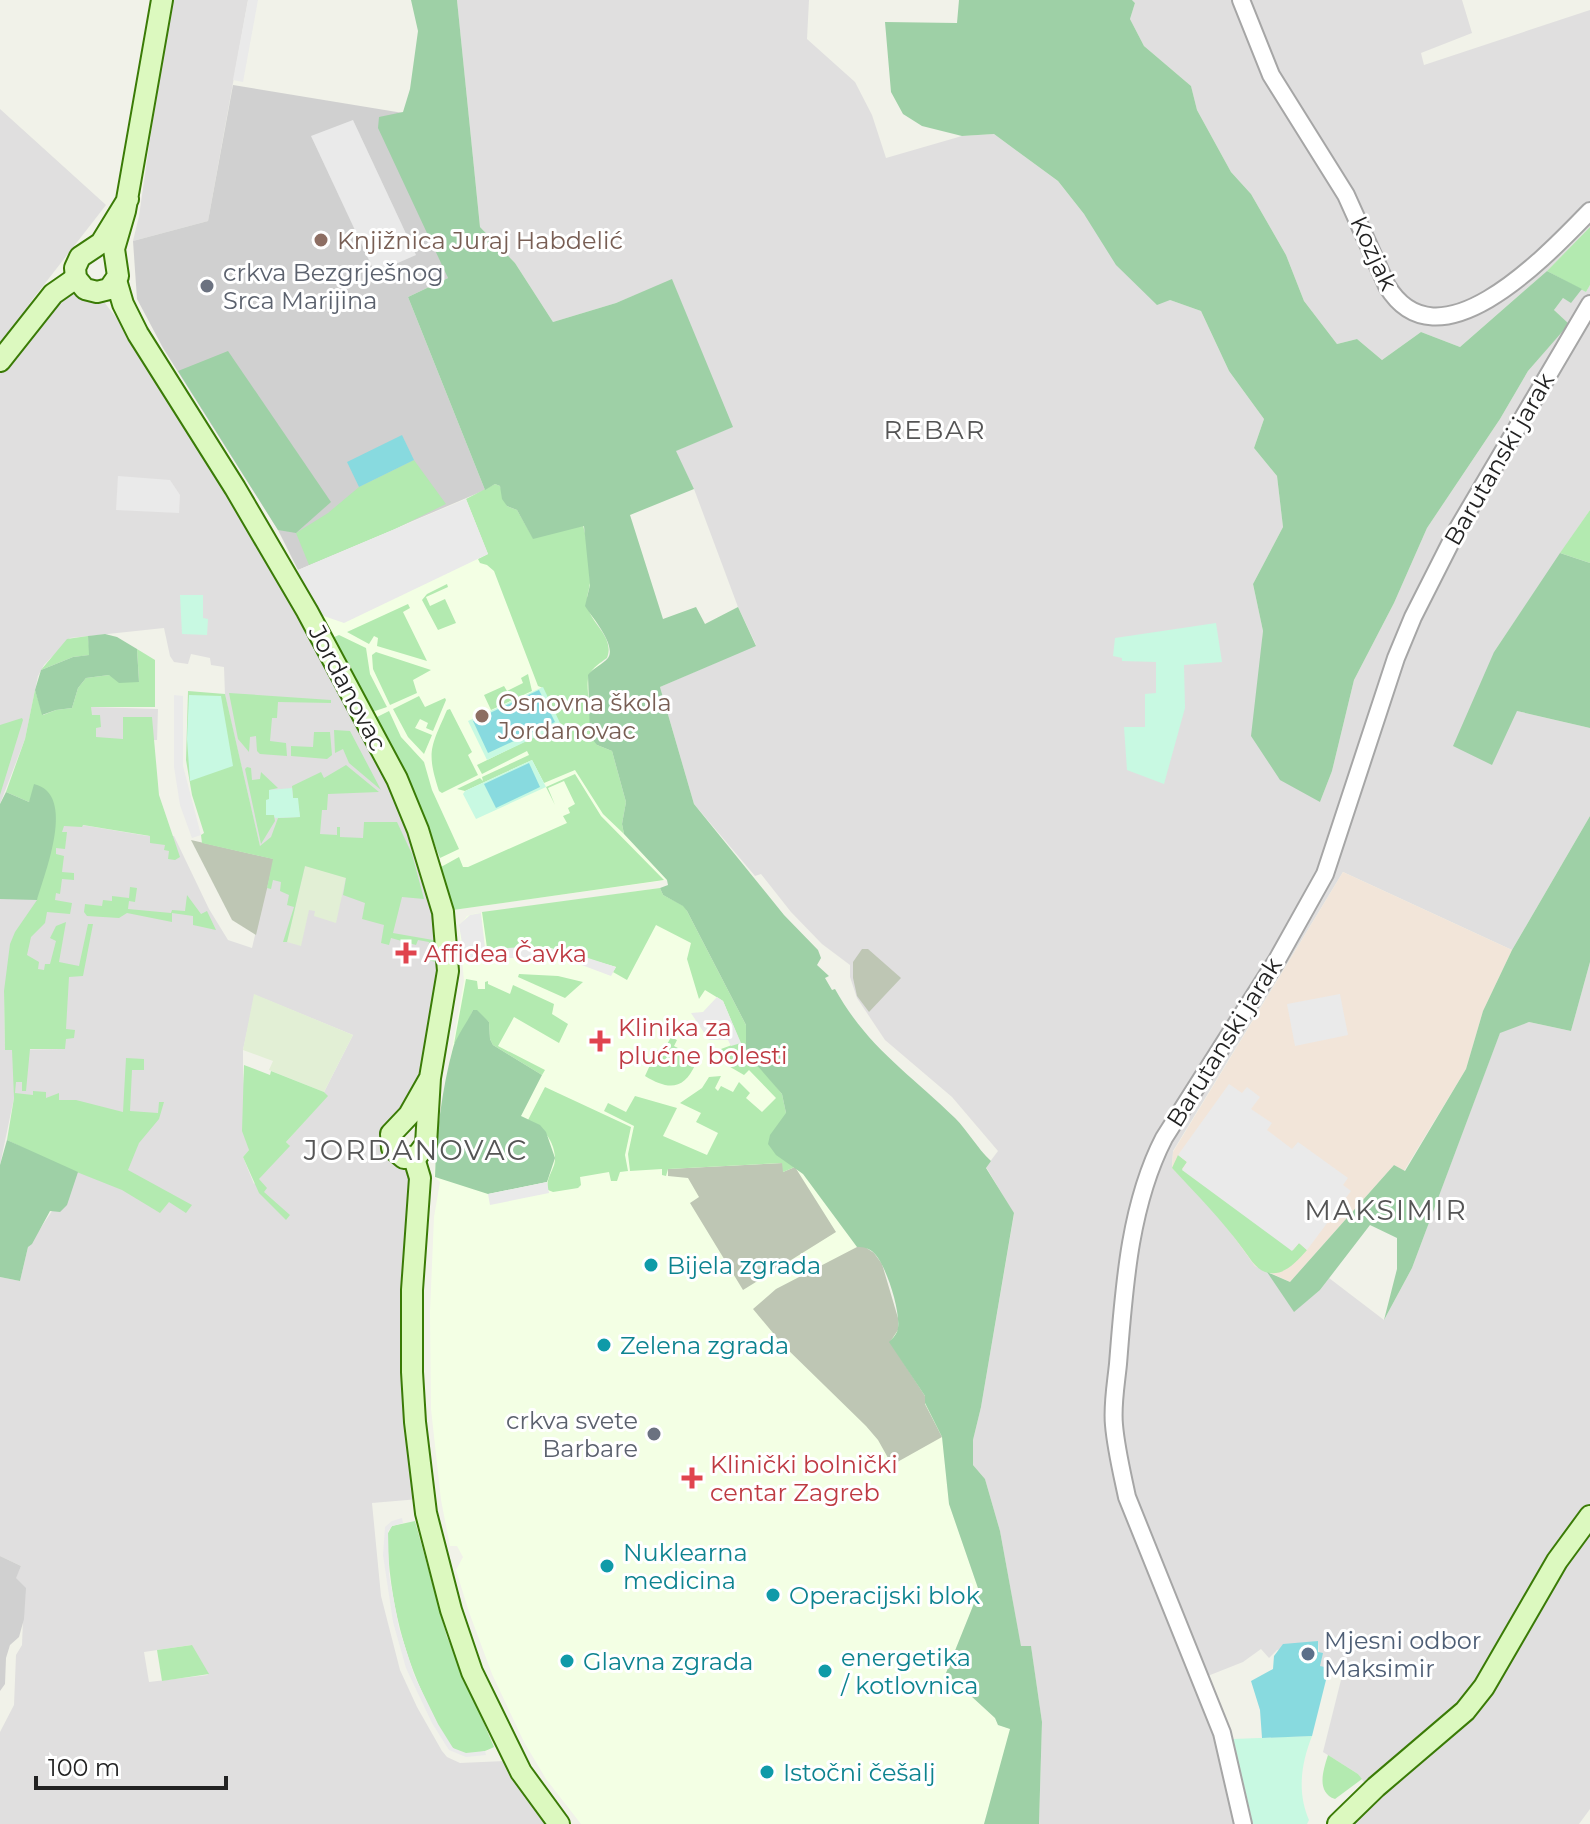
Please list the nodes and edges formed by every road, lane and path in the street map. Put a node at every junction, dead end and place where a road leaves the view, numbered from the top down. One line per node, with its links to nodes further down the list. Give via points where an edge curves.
1 (162, 0): 3 (main road)
2 (1241, 0): 4 (street, Kozjak, via 1271,75 1346,195 1387,286 1411,312 1445,317 1477,304 1537,265)
3 (128, 199): 5 (main road); 6 (main road, via 115,243)
4 (1590, 211)
5 (92, 250): 6 (main road, via 106,252); 7 (main road, via 76,262)
6 (116, 270): 8 (main road, via 109,289); 10 (main road, Jordanovac, via 123,304)
7 (76, 278): 8 (main road, via 85,289); 11 (main road, via 53,294)
8 (97, 292): 10 (main road, Jordanovac)
9 (1590, 304): 19 (street, Barutanski jarak, via 1436,568 1396,658 1325,874 1164,1138 1138,1207 1113,1422 1119,1461 1132,1510 1222,1733)
10 (138, 334): 12 (main road, Jordanovac, via 307,611 397,779 418,830 443,912 447,946)
11 (0, 361)
12 (430, 1078): 13 (main road); 14 (main road, Jordanovac)
13 (399, 1124): 14 (main road, via 416,1124); 15 (main road, via 391,1134 392,1148 404,1158)
14 (425, 1134): 15 (main road, via 424,1149)
15 (414, 1158): 18 (main road, via 420,1178 412,1372 426,1513 472,1672 521,1772)
16 (1590, 1516): 17 (main road, via 1557,1561 1484,1687 1465,1711)
17 (1376, 1787): 20 (main road); 21 (main road)
18 (559, 1824)
19 (1243, 1824)
20 (1322, 1824)
21 (1338, 1824)

